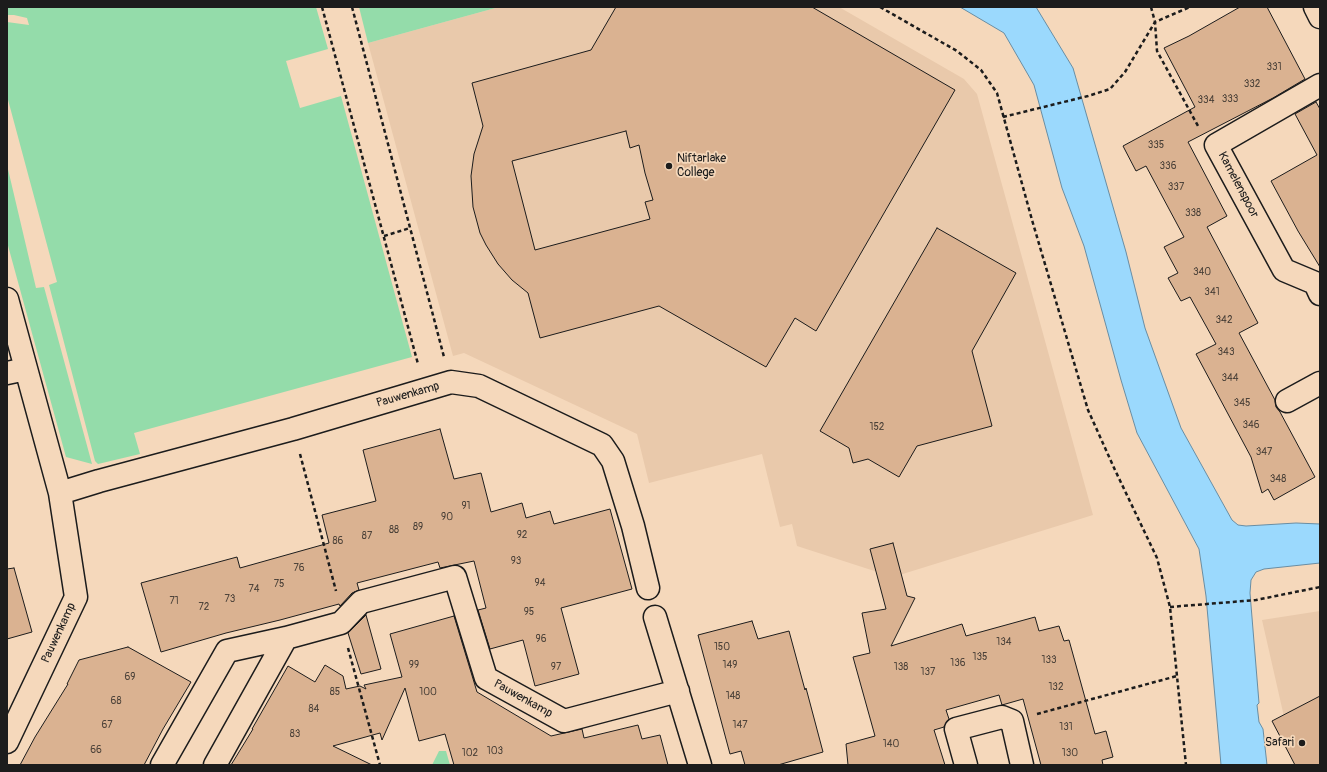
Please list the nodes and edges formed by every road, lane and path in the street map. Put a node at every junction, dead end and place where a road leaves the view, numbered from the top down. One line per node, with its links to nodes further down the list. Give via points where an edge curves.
1 (322, 7): 13 (path)
2 (352, 7): 12 (path)
3 (880, 7): 10 (path, via 957,51 981,70 997,93)
4 (1151, 7): 8 (path)
5 (1190, 7): 8 (path)
6 (1315, 7): 7 (street)
7 (1320, 17)
8 (1155, 22): 10 (path, via 1125,72 1110,89); 11 (path, via 1157,51 1204,137)
9 (1320, 85): 11 (street, Kamelenspoor)
10 (1003, 117): 24 (path, via 1088,410 1157,558)
11 (1216, 145): 14 (street, Kamelenspoor, via 1284,270 1315,283)
12 (410, 228): 13 (path); 17 (path)
13 (384, 236): 19 (path)
14 (1320, 294)
15 (7, 299): 16 (street, Pauwenkamp)
16 (17, 371): 21 (street, Pauwenkamp)
17 (451, 382): 19 (street, Pauwenkamp); 22 (street, Pauwenkamp, via 479,386 602,445 613,461 633,526)
18 (1320, 383): 20 (street)
19 (425, 390): 21 (street, Pauwenkamp)
20 (1287, 401)
21 (60, 493): 30 (street, Pauwenkamp, via 76,597)
22 (648, 588)
23 (1320, 588): 24 (path, via 1256,600)
24 (1170, 607): 27 (path)
25 (655, 617): 28 (street)
26 (286, 638): 28 (street, Pauwenkamp, via 341,623 361,602 455,577 486,678 564,721); 31 (street, Pauwenkamp, via 227,652); 32 (street)
27 (1177, 676): 29 (path); 36 (path)
28 (678, 691): 33 (street)
29 (1012, 721): 34 (street, via 1002,717 956,729); 35 (street)
30 (7, 742)
31 (162, 765)
32 (215, 765)
33 (700, 765)
34 (966, 765)
35 (1022, 765)
36 (1186, 765)

